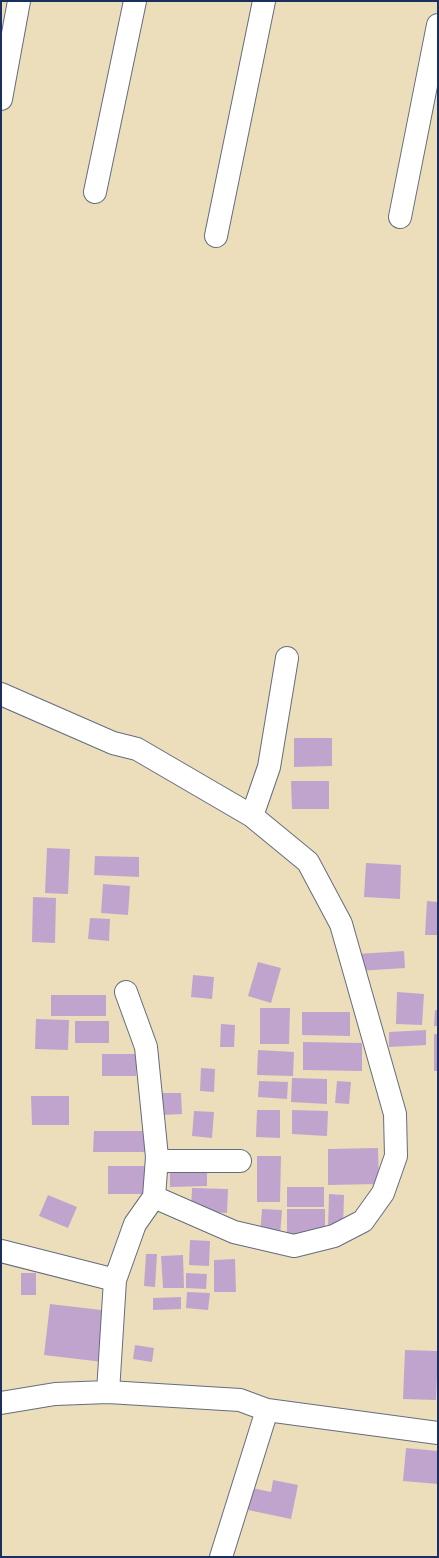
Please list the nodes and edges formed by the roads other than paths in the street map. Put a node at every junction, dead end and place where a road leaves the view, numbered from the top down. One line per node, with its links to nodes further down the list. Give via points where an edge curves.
1 (19, 1): 5 (street)
2 (136, 1): 6 (street)
3 (264, 1): 8 (street)
4 (438, 25): 7 (street)
5 (1, 99)
6 (96, 192)
7 (400, 217)
8 (216, 236)
9 (287, 658): 11 (street, via 269,767)
10 (1, 694): 11 (street, via 113,743 137,749)
11 (252, 816): 15 (street, via 308,862 340,924 395,1114 396,1156 383,1194 363,1221 334,1236 294,1246 234,1232)
12 (126, 992): 13 (street, via 146,1047)
13 (157, 1161): 14 (street); 15 (street)
14 (240, 1161)
15 (154, 1197): 17 (street, via 136,1224)
16 (1, 1251): 17 (street)
17 (115, 1280): 18 (street)
18 (108, 1392): 19 (street, via 55,1394); 20 (street, via 240,1400)
19 (1, 1403)
20 (267, 1410): 21 (street); 22 (street)
21 (438, 1433)
22 (221, 1557)

